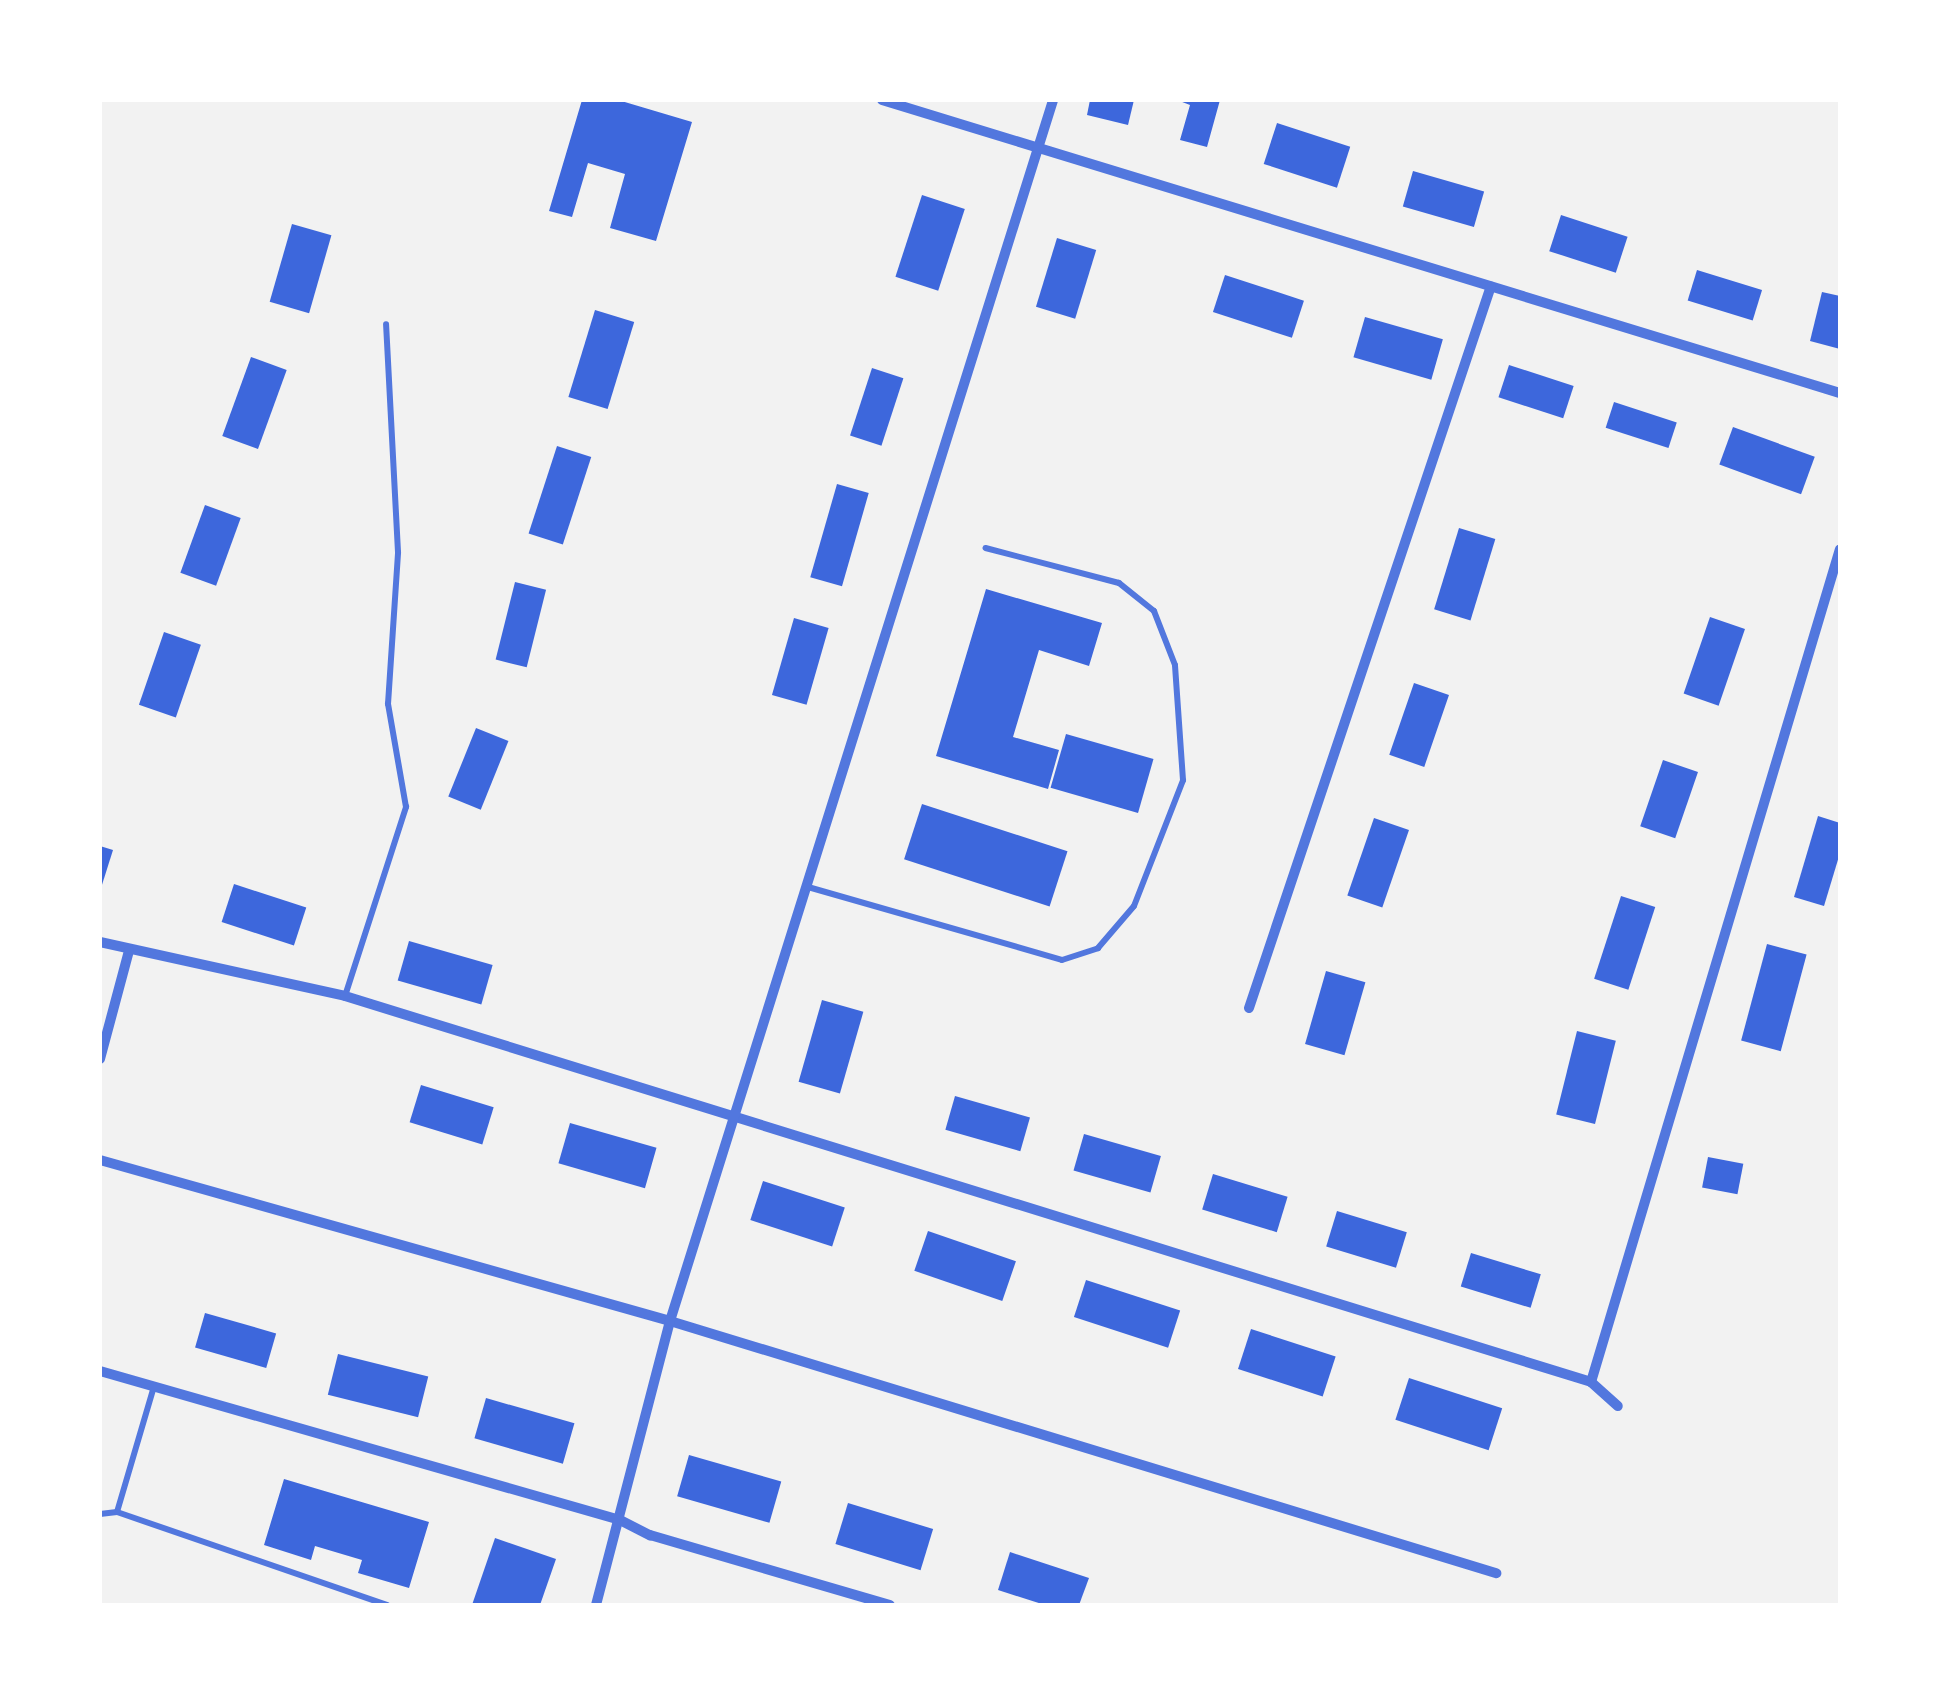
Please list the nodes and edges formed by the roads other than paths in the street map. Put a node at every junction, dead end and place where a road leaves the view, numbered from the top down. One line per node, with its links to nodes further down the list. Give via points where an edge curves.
1 (882, 100): 3 (street)
2 (1053, 100): 3 (street)
3 (1040, 148): 4 (street); 9 (street)
4 (1491, 286): 6 (street); 13 (street)
5 (386, 324): 12 (lane, via 398,552 388,704 406,807)
6 (1840, 392)
7 (986, 548): 9 (lane, via 1119,583 1154,611 1175,665 1184,780 1134,906 1098,948 1062,960)
8 (1840, 549): 19 (street)
9 (808, 887): 15 (street)
10 (100, 942): 11 (street)
11 (129, 950): 12 (street); 14 (street)
12 (346, 996): 15 (street)
13 (1249, 1008)
14 (100, 1058)
15 (732, 1119): 17 (street); 19 (street)
16 (100, 1160): 17 (street)
17 (670, 1321): 24 (street); 25 (street)
18 (100, 1371): 20 (street)
19 (1591, 1382): 21 (street)
20 (154, 1386): 22 (lane); 24 (street)
21 (1618, 1406)
22 (117, 1512): 23 (lane); 26 (lane)
23 (100, 1514)
24 (620, 1520): 27 (street); 28 (street, via 650,1535)
25 (1496, 1573)
26 (387, 1605)
27 (596, 1605)
28 (890, 1605)

